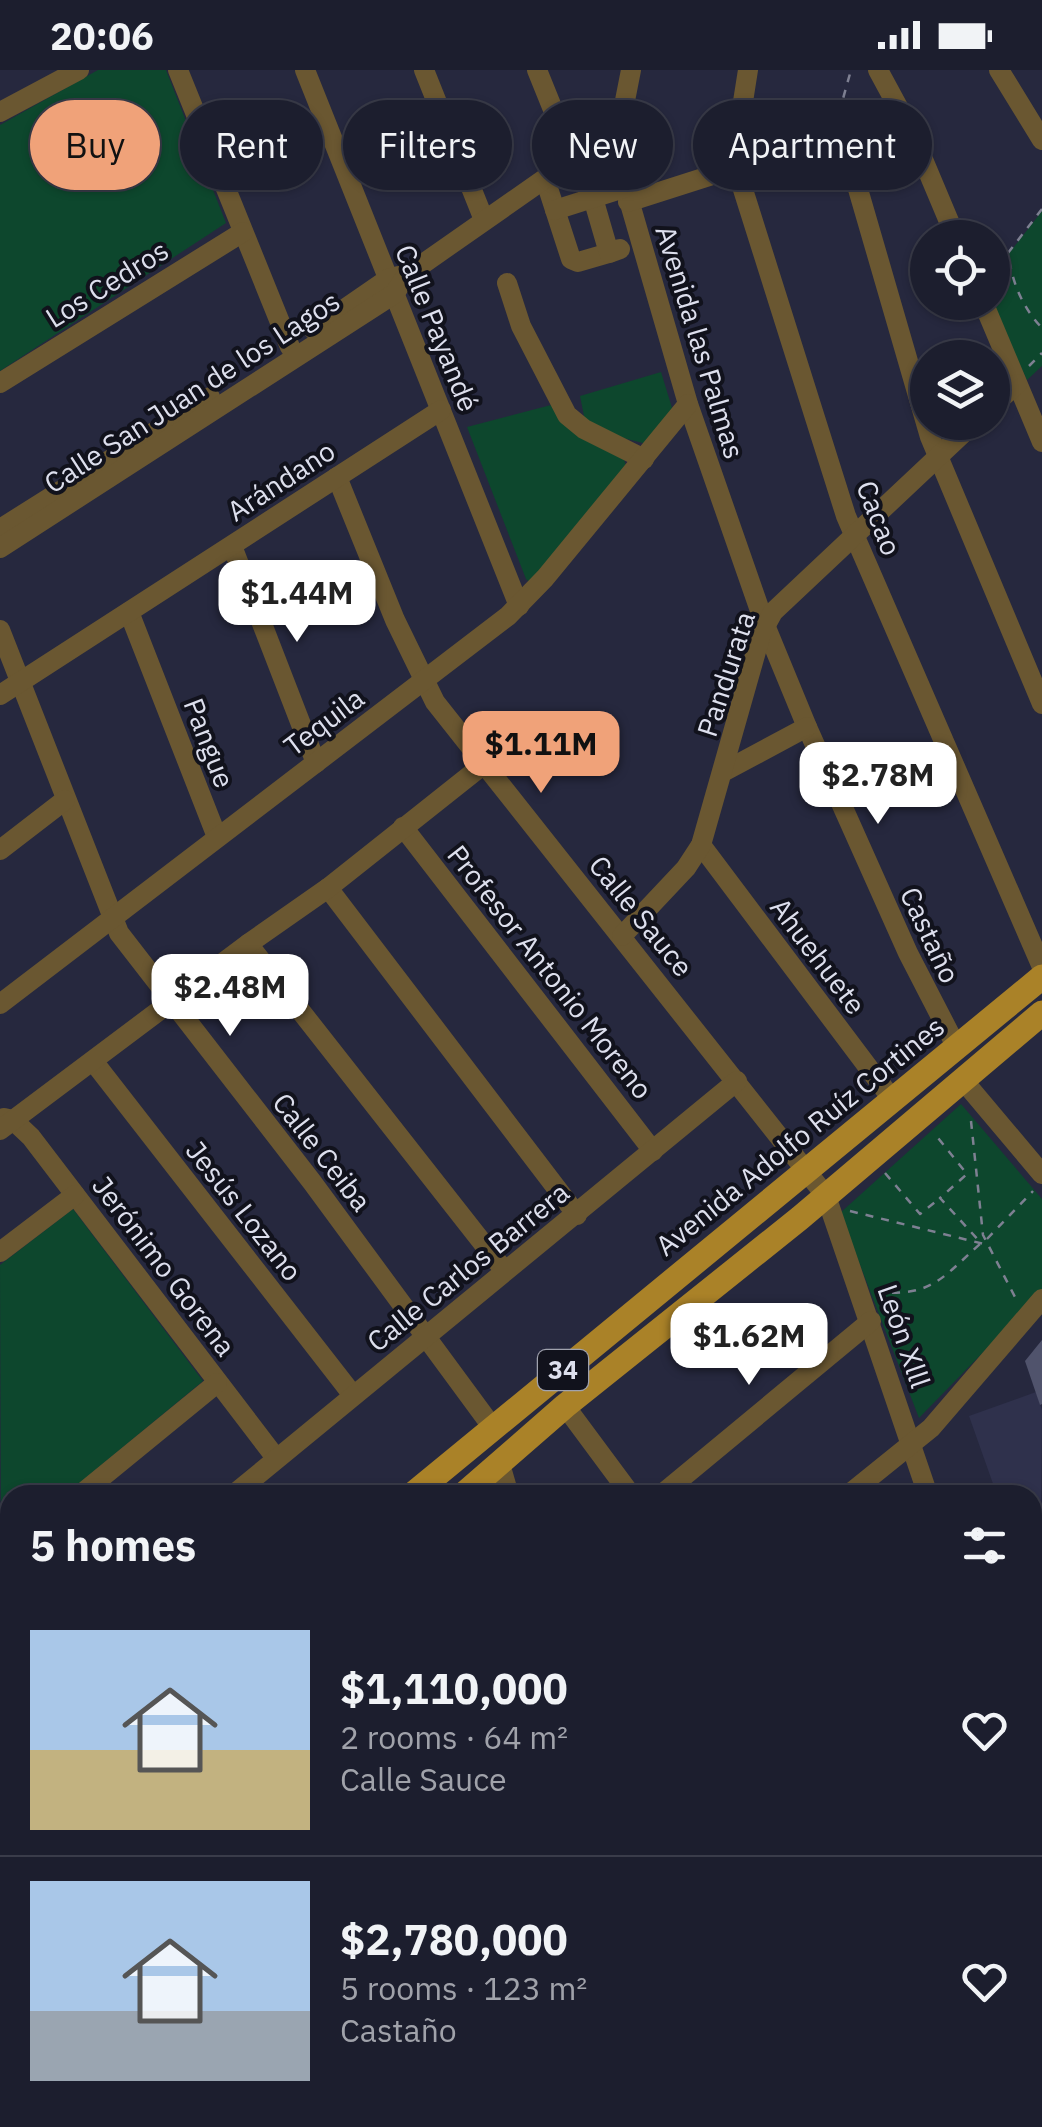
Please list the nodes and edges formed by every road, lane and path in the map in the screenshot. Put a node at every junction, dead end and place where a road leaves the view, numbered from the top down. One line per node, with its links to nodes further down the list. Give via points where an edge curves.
1 (79, 70): 16 (street)
2 (178, 70): 31 (street)
3 (305, 70): 34 (street, Calle Payandé)
4 (424, 70): 29 (street)
5 (537, 70): 11 (street)
6 (631, 70): 12 (street, Avenida las Palmas)
7 (748, 70): 13 (street, Cacao)
8 (851, 70): 14 (path)
9 (878, 70): 15 (street)
10 (1000, 70): 17 (street)
11 (549, 100)
12 (625, 100)
13 (743, 100)
14 (842, 100)
15 (895, 100)
16 (0, 112)
17 (1042, 140)
18 (693, 179): 25 (street)
19 (932, 182): 30 (street)
20 (532, 188): 29 (street, Calle San Juan de los Lagos)
21 (549, 190): 28 (street)
22 (625, 190): 25 (street, Avenida las Palmas)
23 (744, 190): 50 (street, Cacao)
24 (859, 190): 46 (street)
25 (626, 195): 26 (street); 32 (street, Avenida las Palmas)
26 (594, 198): 28 (street); 33 (street)
27 (1042, 209): 37 (path, via 1008,253 1011,278)
28 (555, 210): 33 (street, via 570,259)
29 (484, 220): 34 (street, Calle San Juan de los Lagos)
30 (948, 220)
31 (244, 232): 38 (street); 39 (street, Los Cedros)
32 (640, 244): 33 (street); 42 (street, Avenida las Palmas)
33 (610, 252)
34 (396, 283): 38 (street, Calle San Juan de los Lagos); 43 (street, Calle Payandé); 52 (street, Calle San Juan de los Lagos)
35 (508, 283): 47 (street, via 560,406 576,424)
36 (990, 320): 40 (street)
37 (1042, 328)
38 (290, 348): 49 (street, Calle San Juan de los Lagos)
39 (0, 383)
40 (1017, 384): 41 (street); 45 (street)
41 (1010, 390)
42 (688, 404): 47 (street, Tequila); 55 (street, Avenida las Palmas)
43 (441, 410): 48 (street, Arándano); 53 (street, Calle Payandé)
44 (956, 440): 46 (street, Pandurata)
45 (1042, 442)
46 (938, 457): 50 (street, Pandurata); 60 (street)
47 (644, 459): 53 (street, Tequila)
48 (337, 476): 51 (street, Arándano); 57 (street, Calle Sauce)
49 (0, 529)
50 (854, 538): 55 (street, Pandurata); 74 (street, Cacao)
51 (232, 546): 54 (street, Arándano); 62 (street)
52 (0, 548)
53 (519, 606): 57 (street, Tequila)
54 (129, 612): 58 (street, Arándano); 67 (street, Pangue)
55 (765, 624): 61 (street, Castaño); 64 (street, Pandurata)
56 (0, 630): 58 (street, Calle Ceiba)
57 (424, 680): 62 (street, Tequila); 63 (street, Calle Sauce)
58 (20, 682): 59 (street, Arándano); 65 (street, Calle Ceiba)
59 (0, 696)
60 (1042, 704)
61 (807, 726): 64 (street); 79 (street, Castaño)
62 (316, 763): 67 (street, Tequila)
63 (483, 765): 66 (street); 72 (street, Calle Sauce)
64 (723, 772): 68 (street, Pandurata)
65 (65, 800): 69 (street); 71 (street, Calle Ceiba)
66 (403, 827): 70 (street); 87 (street, Profesor Antonio Moreno)
67 (217, 838): 71 (street, Tequila)
68 (700, 845): 72 (street, Pandurata); 83 (street, Ahuehuete)
69 (0, 850)
70 (328, 888): 73 (street); 94 (street)
71 (111, 919): 76 (street, Tequila); 77 (street, Calle Ceiba)
72 (622, 936): 82 (street, Calle Sauce)
73 (248, 944): 77 (street); 97 (street)
74 (1042, 967)
75 (1042, 977): 79 (main road, Avenida Adolfo Ruíz Cortines / 34)
76 (0, 1004)
77 (171, 1004): 80 (street); 102 (street, Calle Ceiba)
78 (1042, 1012): 81 (main road, Avenida Adolfo Ruíz Cortines / 34)
79 (956, 1046): 83 (main road, Avenida Adolfo Ruíz Cortines / 34)
80 (93, 1061): 85 (street); 104 (street, Jesús Lozano)
81 (962, 1078): 90 (street); 93 (main road, Avenida Adolfo Ruíz Cortines / 34)
82 (737, 1081): 87 (street, Calle Carlos Barrera); 88 (street, Calle Sauce)
83 (892, 1099): 88 (main road, Avenida Adolfo Ruíz Cortines / 34)
84 (970, 1114): 95 (path)
85 (4, 1123): 91 (street, Jerónimo Gorena, via 31,1137)
86 (932, 1130): 92 (path, via 967,1174)
87 (653, 1151): 94 (street, Calle Carlos Barrera)
88 (807, 1169): 93 (street, León Xlll); 106 (main road, Avenida Adolfo Ruíz Cortines / 34)
89 (885, 1173): 92 (path, via 920,1214)
90 (1038, 1182): 95 (path)
91 (75, 1195): 96 (street); 103 (street, Jerónimo Gorena)
92 (940, 1198): 95 (path)
93 (835, 1203): 95 (path); 101 (street, León Xlll); 105 (main road, Avenida Adolfo Ruíz Cortines / 34)
94 (577, 1214): 97 (street, Calle Carlos Barrera)
95 (985, 1243): 98 (path, via 922,1290); 99 (path)
96 (0, 1252)
97 (504, 1270): 102 (street, Calle Carlos Barrera)
98 (870, 1292)
99 (1015, 1296)
100 (1042, 1299): 107 (street)
101 (871, 1321): 107 (street, León Xlll); 116 (street)
102 (428, 1338): 104 (street, Calle Carlos Barrera); 106 (street, Calle Ceiba)
103 (218, 1383): 108 (street, Jerónimo Gorena); 110 (street)
104 (352, 1394): 108 (street, Calle Carlos Barrera)
105 (565, 1406): 109 (main road, Avenida Adolfo Ruíz Cortines / 34); 115 (street)
106 (493, 1428): 112 (main road, Avenida Adolfo Ruíz Cortines / 34)
107 (912, 1443): 117 (street); 118 (street, León Xlll)
108 (276, 1458): 111 (street, Calle Carlos Barrera)
109 (500, 1464): 113 (main road, Avenida Adolfo Ruíz Cortines / 34); 114 (street)
110 (92, 1485)
111 (245, 1485)
112 (424, 1485)
113 (475, 1485)
114 (506, 1485)
115 (624, 1485)
116 (673, 1485)
117 (860, 1485)
118 (925, 1485)

